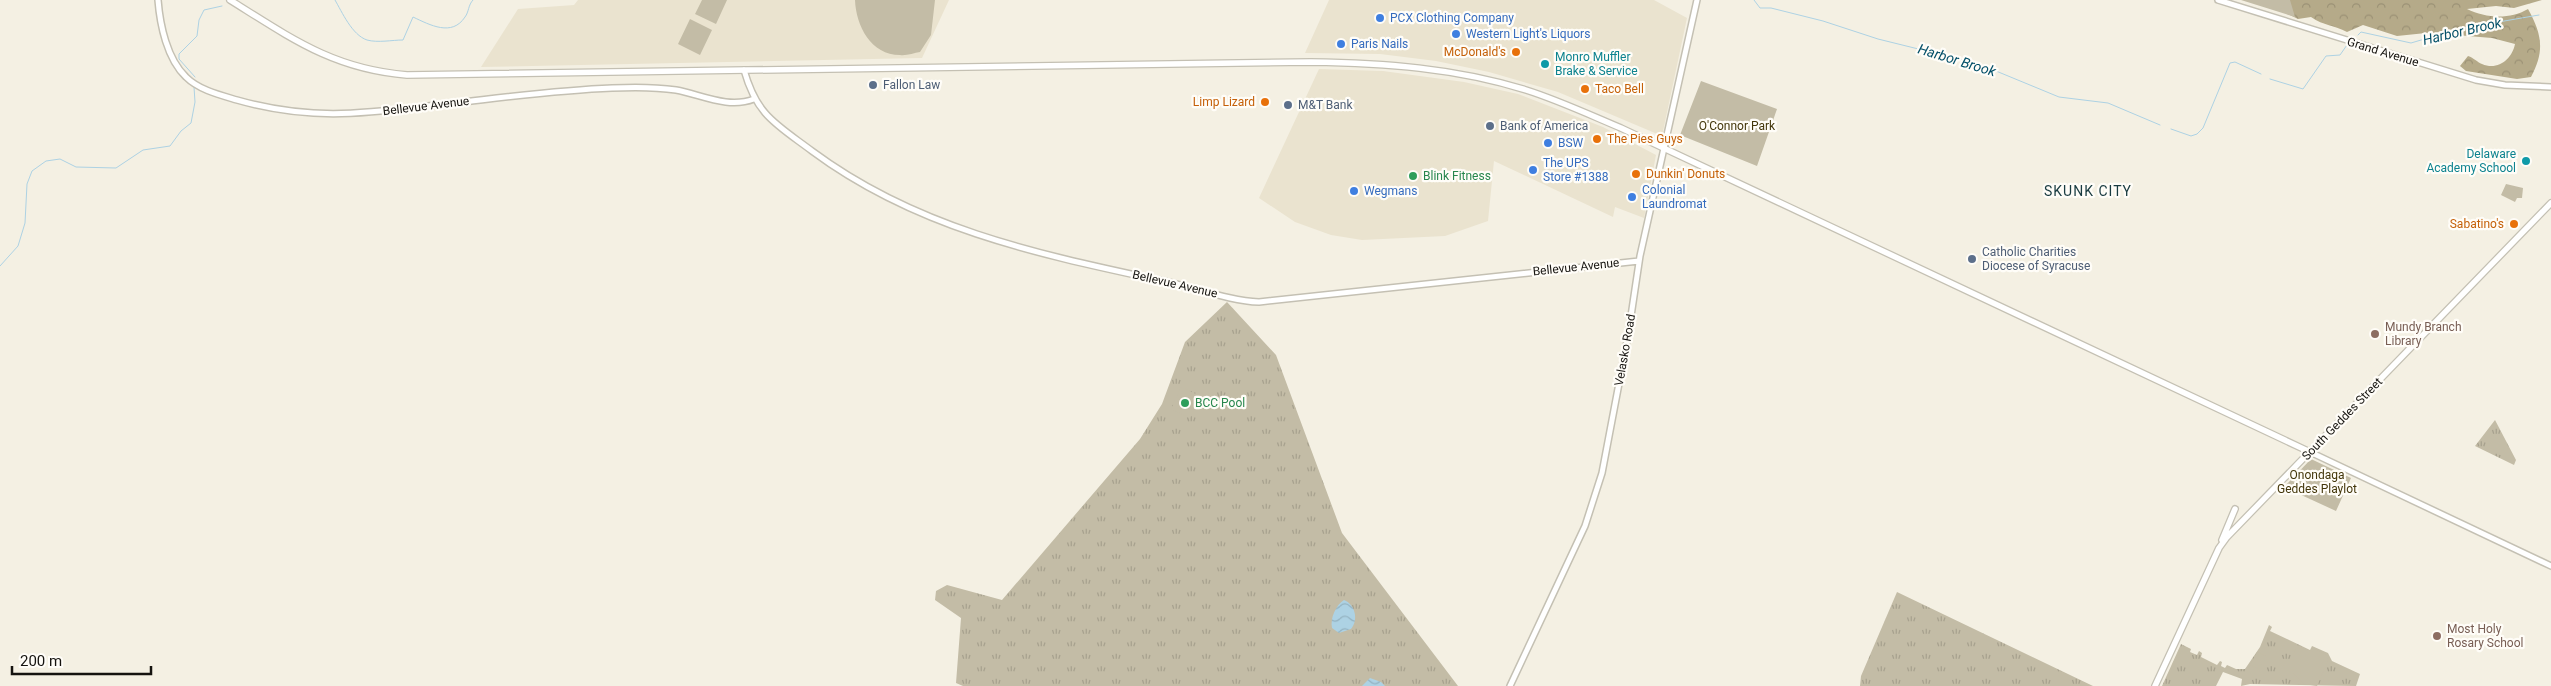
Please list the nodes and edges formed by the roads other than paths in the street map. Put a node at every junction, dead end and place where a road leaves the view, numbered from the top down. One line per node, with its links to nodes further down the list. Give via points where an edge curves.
1 (158, 0): 7 (street, Bellevue Avenue, via 162,30 171,54 186,77 213,93 264,108 333,115 370,113 614,88 675,90 735,103)
2 (230, 0): 5 (main road, via 314,51 374,72 407,75)
3 (1697, 0): 8 (street, Velasko Road)
4 (2218, 0): 6 (street, Grand Avenue, via 2476,80)
5 (744, 70): 7 (street, Bellevue Avenue); 8 (main road, via 1358,62 1477,78 1526,90)
6 (2551, 87)
7 (754, 99): 10 (street, Bellevue Avenue, via 778,126 822,159 866,188 912,210 1003,244 1242,301 1259,302)
8 (1664, 149): 10 (street, Velasko Road); 11 (main road)
9 (2551, 203): 11 (main road, South Geddes Street)
10 (1640, 261): 15 (street, Velasko Road, via 1612,429 1590,512)
11 (2310, 452): 13 (main road, South Geddes Street); 14 (street)
12 (2235, 509): 13 (main road)
13 (2219, 548): 16 (main road, South Geddes Street)
14 (2551, 566)
15 (1510, 686)
16 (2156, 686)

